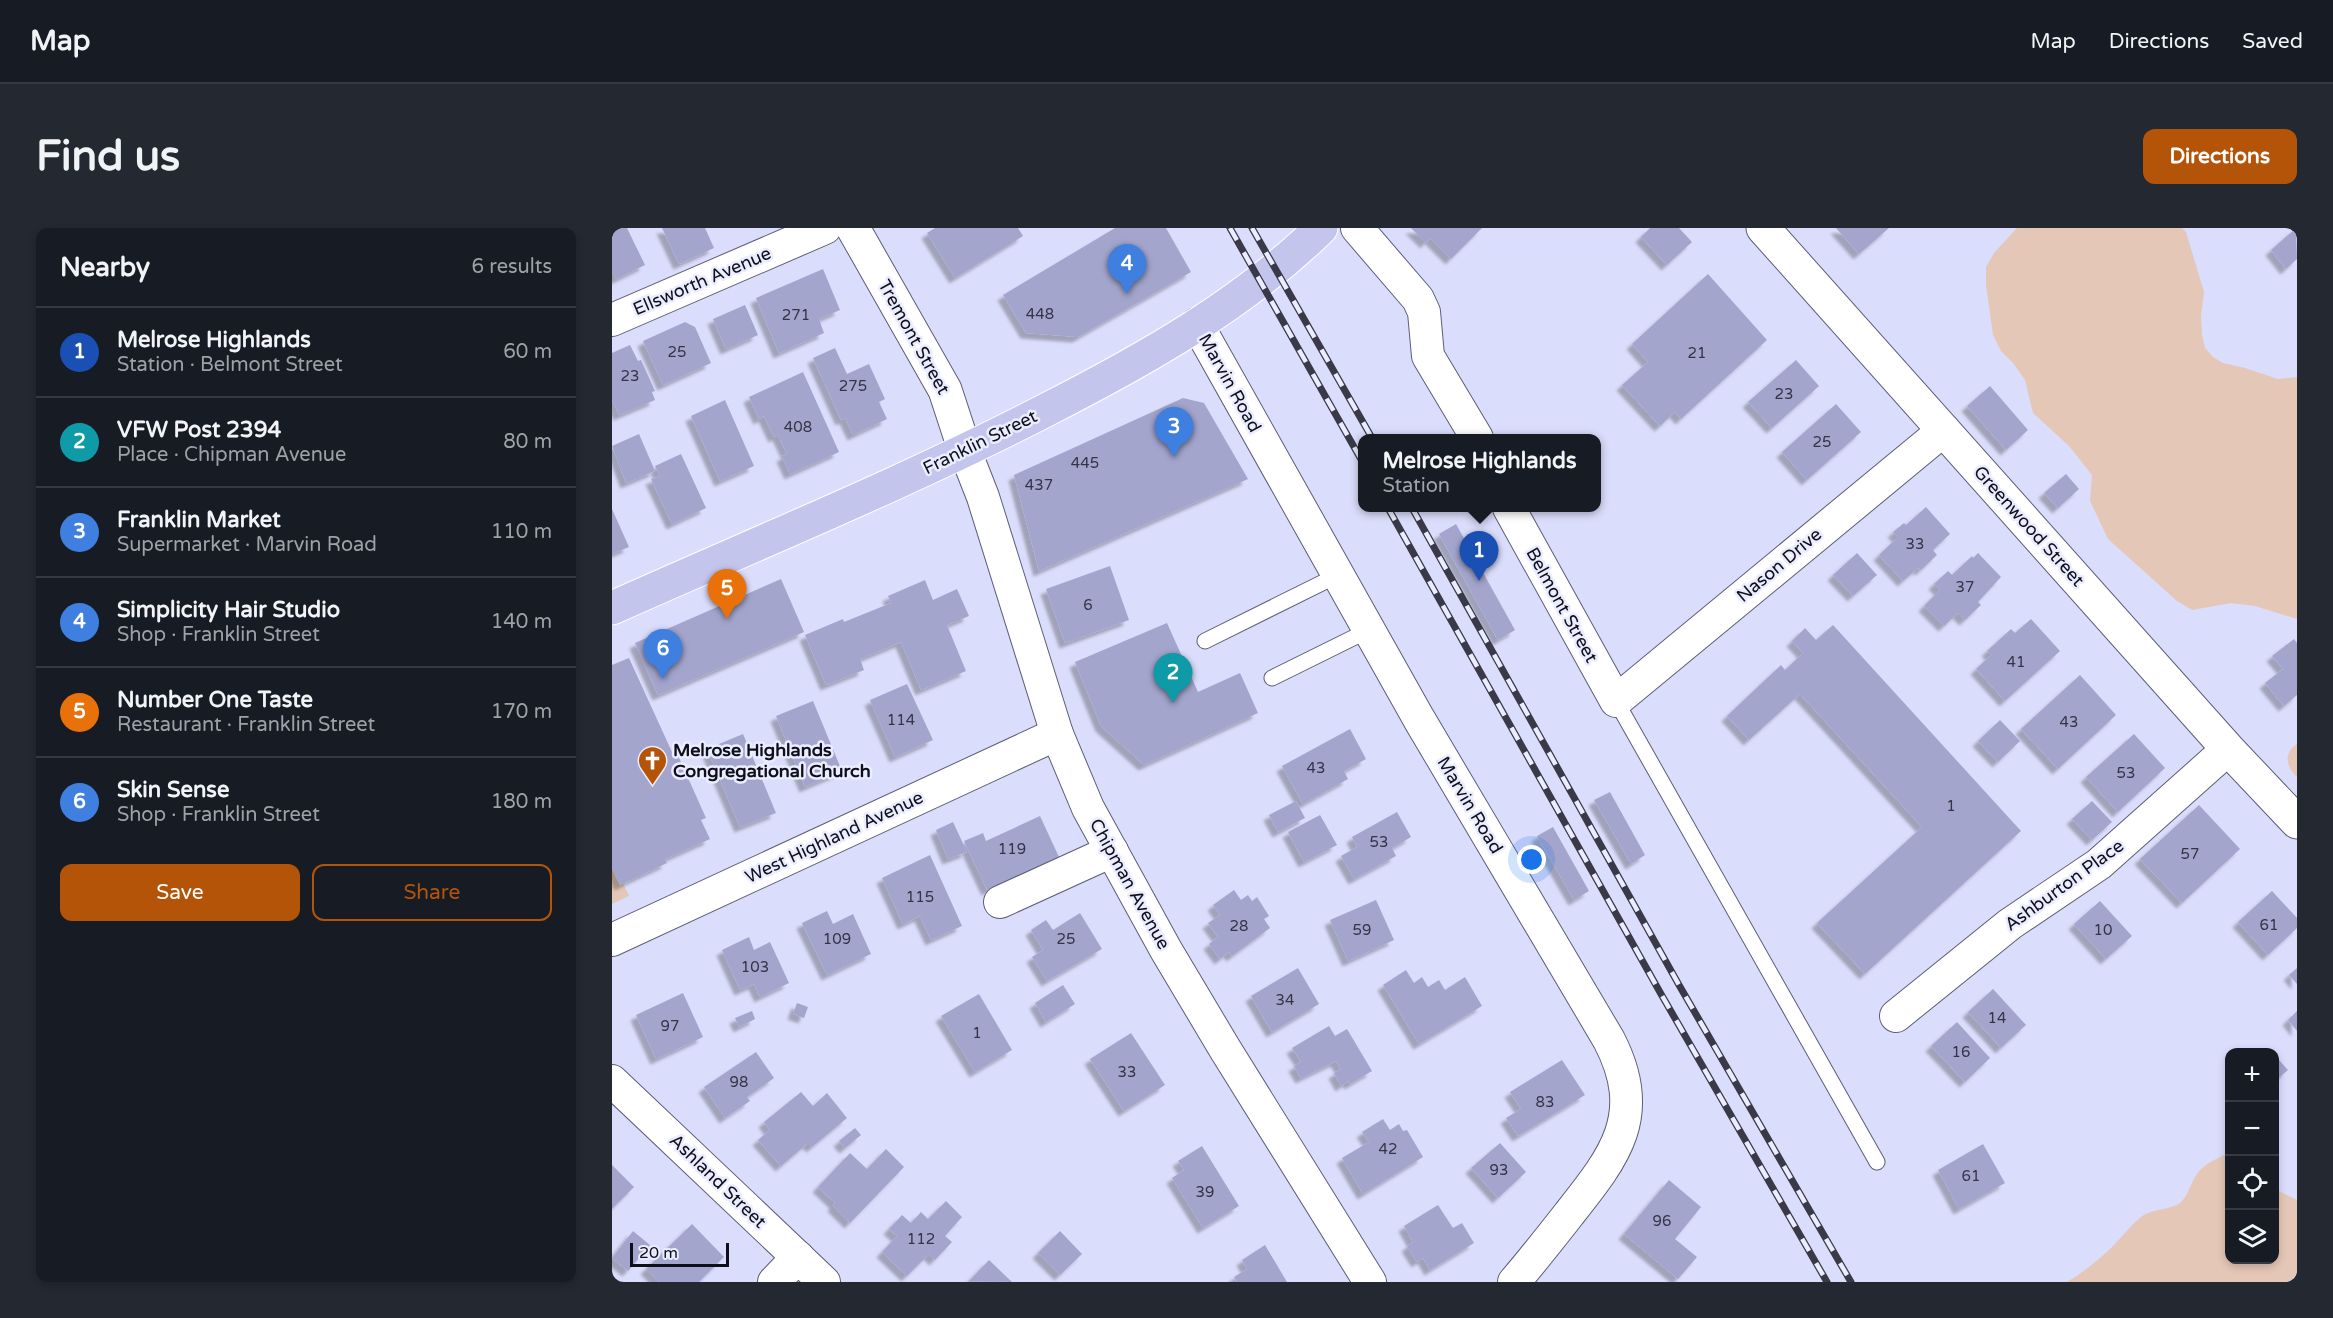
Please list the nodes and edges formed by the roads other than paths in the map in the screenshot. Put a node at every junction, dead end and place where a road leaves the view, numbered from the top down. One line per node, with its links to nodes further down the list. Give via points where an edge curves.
1 (825, 228): 6 (street, Ellsworth Avenue)
2 (853, 228): 10 (street, Tremont Street, via 945,390)
3 (1321, 228): 7 (main road, Franklin Street, via 1260,281)
4 (1357, 228): 9 (street, via 1418,299 1424,312 1428,356)
5 (1763, 228): 8 (street, Greenwood Street)
6 (612, 320)
7 (1197, 324): 10 (main road, Franklin Street, via 1093,386); 12 (street, Marvin Road)
8 (1944, 430): 17 (street, Nason Drive); 19 (street, Greenwood Street)
9 (1476, 434)
10 (965, 451): 13 (main road, Franklin Street); 18 (street, Chipman Avenue)
11 (1512, 512): 17 (street, Belmont Street)
12 (1338, 575): 14 (street, Marvin Road); 15 (lane)
13 (612, 608)
14 (1369, 630): 16 (lane); 28 (street, Marvin Road, via 1609,1040 1622,1073 1626,1108 1614,1154)
15 (1205, 641)
16 (1272, 678)
17 (1616, 701): 26 (lane)
18 (1057, 734): 21 (street, Chipman Avenue, via 1088,808); 23 (street, West Highland Avenue)
19 (2228, 749): 20 (street, Greenwood Street); 24 (street, Ashburton Place, via 2099,864 2010,924)
20 (2297, 822)
21 (1112, 851): 22 (street); 31 (street, Chipman Avenue, via 1225,1049)
22 (1000, 902)
23 (612, 940)
24 (1896, 1016)
25 (612, 1081): 27 (street, Ashland Street)
26 (1877, 1162)
27 (798, 1257): 29 (street); 30 (street, Ashland Street)
28 (1517, 1281)
29 (774, 1282)
30 (824, 1282)
31 (1370, 1282)

